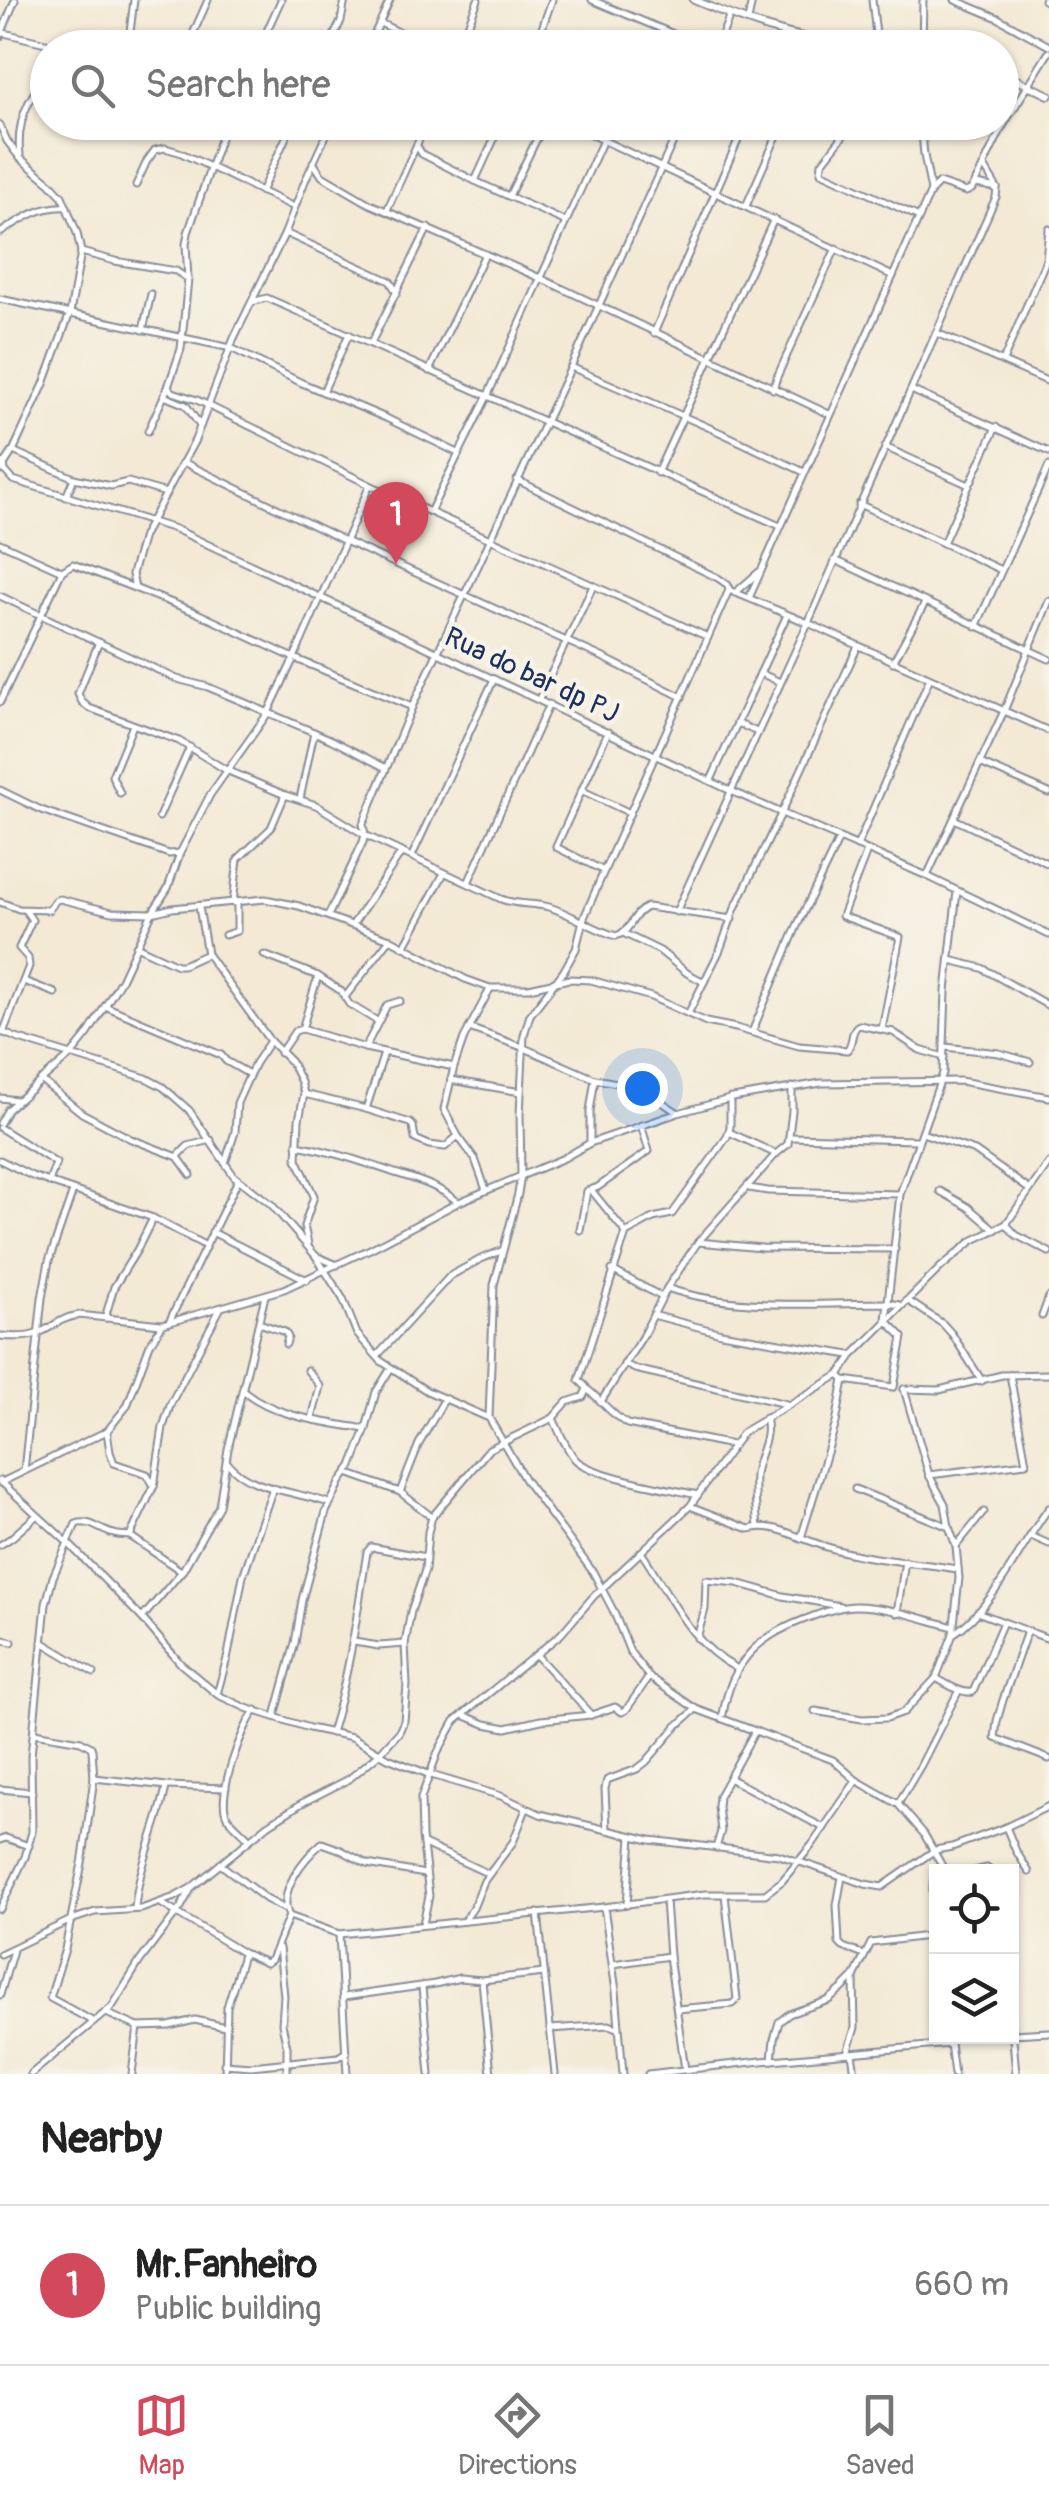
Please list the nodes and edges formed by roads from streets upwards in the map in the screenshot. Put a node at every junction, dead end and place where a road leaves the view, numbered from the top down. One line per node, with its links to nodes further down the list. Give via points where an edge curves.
1 (15, 0): 33 (street)
2 (134, 0): 18 (street)
3 (208, 0): 19 (street)
4 (281, 0): 20 (street)
5 (345, 0): 21 (street)
6 (390, 0): 17 (street)
7 (478, 0): 24 (street)
8 (552, 0): 25 (street)
9 (592, 0): 26 (street)
10 (694, 0): 15 (street)
11 (752, 0): 16 (street)
12 (872, 0): 29 (street)
13 (923, 0): 30 (street)
14 (954, 0): 31 (street)
15 (730, 15): 16 (street); 27 (street)
16 (748, 21): 28 (street)
17 (380, 24): 22 (street); 23 (street)
18 (132, 30)
19 (195, 30)
20 (267, 30)
21 (336, 30)
22 (377, 30)
23 (393, 30)
24 (466, 30)
25 (541, 30)
26 (664, 30)
27 (724, 30)
28 (780, 30)
29 (875, 30)
30 (922, 30)
31 (1018, 30)
32 (1019, 31): 35 (street)
33 (0, 34): 34 (street)
34 (30, 40)
35 (1049, 49): 37 (street)
36 (1019, 81): 37 (street)
37 (1030, 86): 38 (street); 40 (street)
38 (1049, 95)
39 (30, 98): 58 (street)
40 (1019, 99)
41 (0, 125): 58 (street)
42 (219, 140): 62 (street)
43 (285, 140): 72 (street)
44 (323, 140): 59 (street)
45 (420, 140): 55 (street)
46 (494, 140): 66 (street)
47 (535, 140): 74 (street)
48 (603, 140): 60 (street); 81 (street)
49 (673, 140): 60 (street)
50 (739, 140): 73 (street)
51 (775, 140): 75 (street)
52 (840, 140): 79 (street, via 821,172)
53 (923, 140): 63 (street)
54 (993, 140): 61 (street)
55 (417, 146): 56 (street); 57 (street)
56 (422, 154): 57 (street); 66 (street)
57 (412, 156): 78 (street)
58 (20, 158): 77 (street)
59 (313, 162): 64 (street); 65 (street)
60 (661, 166): 73 (street); 102 (street)
61 (984, 166): 69 (street); 70 (street)
62 (209, 167): 68 (street, via 159,148); 72 (street); 89 (street, via 188,233)
63 (928, 173): 67 (street); 71 (street)
64 (322, 176): 65 (street); 78 (street)
65 (305, 181): 76 (street)
66 (475, 181): 74 (street)
67 (939, 183): 69 (street, via 966,192); 71 (street)
68 (136, 184)
69 (976, 184): 70 (street)
70 (996, 188): 105 (street)
71 (931, 191): 79 (street)
72 (261, 192): 76 (street)
73 (717, 194): 75 (street); 106 (street)
74 (509, 196): 81 (street)
75 (746, 206): 80 (street)
76 (294, 207): 84 (street)
77 (67, 208): 85 (street, via 28,214); 87 (street)
78 (387, 210): 82 (street)
79 (920, 217): 91 (street)
80 (774, 218): 86 (street); 111 (street)
81 (566, 222): 94 (street)
82 (428, 228): 88 (street); 93 (street)
83 (1049, 229): 112 (street, via 1046,260)
84 (284, 233): 95 (street); 96 (street)
85 (0, 234)
86 (836, 248): 91 (street); 115 (street)
87 (82, 252): 90 (street); 103 (street)
88 (485, 254): 94 (street); 114 (street)
89 (187, 263): 90 (street); 92 (street)
90 (176, 271): 92 (street)
91 (894, 276): 125 (street)
92 (188, 278): 108 (street)
93 (404, 278): 95 (street); 97 (street)
94 (540, 278): 102 (street); 123 (street)
95 (390, 280): 97 (street)
96 (260, 284): 99 (street); 101 (street)
97 (397, 293): 109 (street)
98 (151, 294): 104 (street)
99 (267, 298): 101 (street); 107 (street)
100 (1, 301): 103 (street)
101 (252, 302): 110 (street)
102 (598, 305): 106 (street); 113 (street)
103 (70, 313): 104 (street); 132 (street)
104 (143, 330): 108 (street)
105 (937, 332): 112 (street); 120 (street)
106 (654, 333): 111 (street)
107 (350, 334): 109 (street); 121 (street)
108 (182, 337): 110 (street); 118 (street)
109 (371, 344): 114 (street)
110 (231, 348): 121 (street); 124 (street)
111 (711, 360): 117 (street); 126 (street)
112 (1003, 361): 116 (street)
113 (571, 367): 126 (street); 127 (street)
114 (429, 371): 123 (street)
115 (777, 377): 117 (street); 119 (street)
116 (1049, 382)
117 (763, 385): 119 (street)
118 (168, 387): 122 (street); 124 (street)
119 (774, 389): 125 (street)
120 (911, 390): 129 (street); 131 (street)
121 (323, 392): 134 (street)
122 (164, 396): 128 (street, via 186,405); 130 (street)
123 (486, 398): 127 (street); 134 (street)
124 (209, 408): 128 (street); 142 (street)
125 (829, 414): 139 (street)
126 (683, 416): 138 (street); 139 (street)
127 (545, 423): 138 (street); 141 (street)
128 (200, 426): 135 (street)
129 (996, 427): 133 (street); 143 (street)
130 (148, 431)
131 (885, 447): 143 (street); 146 (street)
132 (13, 451): 136 (street); 140 (street)
133 (1049, 452)
134 (458, 453): 147 (street)
135 (183, 462): 144 (street); 151 (street)
136 (1, 465): 145 (street, Rua do bar dp PJ, via 13,480)
137 (1049, 466): 156 (street)
138 (657, 472): 149 (street)
139 (804, 472): 149 (street)
140 (74, 478): 144 (street); 145 (street)
141 (517, 480): 150 (street); 162 (street, via 718,578)
142 (370, 484): 147 (street); 151 (street)
143 (969, 484): 153 (street)
144 (166, 492): 148 (street)
145 (66, 497): 148 (street, Rua do bar dp PJ)
146 (859, 504): 153 (street); 154 (street)
147 (430, 512): 150 (street)
148 (150, 523): 158 (street); 166 (street, Rua do bar dp PJ)
149 (780, 526): 155 (street)
150 (491, 538): 160 (street); 163 (street)
151 (346, 540): 163 (street); 166 (street)
152 (0, 542): 157 (street)
153 (943, 543): 156 (street)
154 (835, 560): 168 (street); 171 (street)
155 (761, 570): 162 (street); 165 (street)
156 (1001, 570): 172 (street)
157 (62, 572): 159 (street, via 74,564); 169 (street)
158 (132, 574): 159 (street); 161 (street)
159 (124, 583): 161 (street)
160 (594, 586): 173 (street); 175 (street)
161 (136, 588): 179 (street)
162 (732, 591): 165 (street); 173 (street)
163 (465, 594): 175 (street); 178 (street)
164 (0, 596): 169 (street)
165 (748, 598): 170 (street)
166 (319, 599): 178 (street, Rua do bar dp PJ); 179 (street)
167 (1049, 601): 177 (street)
168 (926, 602): 172 (street); 181 (street)
169 (42, 615): 174 (street); 188 (street)
170 (787, 615): 171 (street); 182 (street)
171 (808, 623): 176 (street); 185 (street)
172 (976, 627): 177 (street)
173 (708, 637): 186 (street)
174 (100, 642): 192 (street); 194 (street, via 79,699)
175 (568, 642): 186 (street); 187 (street)
176 (858, 646): 181 (street); 212 (street)
177 (1028, 650): 180 (street); 191 (street)
178 (438, 652): 184 (street, Rua do bar dp PJ); 190 (street)
179 (294, 658): 190 (street); 192 (street)
180 (1049, 659)
181 (893, 662): 183 (street)
182 (760, 674): 185 (street); 193 (street)
183 (930, 678): 191 (street); 218 (street)
184 (494, 679): 187 (street, Rua do bar dp PJ); 223 (street)
185 (780, 682): 198 (street)
186 (682, 697): 200 (street)
187 (540, 700): 189 (street, Rua do bar dp PJ)
188 (0, 702)
189 (549, 704): 197 (street, Rua do bar dp PJ); 229 (street)
190 (412, 707): 202 (street)
191 (1004, 711): 195 (street); 201 (street)
192 (268, 713): 196 (street); 203 (street)
193 (737, 723): 198 (street); 204 (street)
194 (133, 725): 199 (street); 208 (street, via 113,770)
195 (1049, 731)
196 (314, 732): 202 (street); 211 (street)
197 (608, 732): 200 (street, Rua do bar dp PJ); 206 (street)
198 (757, 732): 207 (street)
199 (190, 747): 203 (street); 214 (street)
200 (655, 755): 204 (street, Rua do bar dp PJ); 213 (street)
201 (980, 763): 209 (street); 215 (street)
202 (386, 768): 216 (street)
203 (226, 770): 210 (street); 221 (street)
204 (710, 781): 207 (street, Rua do bar dp PJ)
205 (0, 790): 222 (street)
206 (582, 790): 213 (street); 226 (street, via 556,847)
207 (732, 791): 212 (street, Rua do bar dp PJ); 238 (street)
208 (120, 793)
209 (1049, 793)
210 (285, 795): 211 (street); 233 (street, via 271,828 238,859)
211 (300, 799): 216 (street)
212 (782, 812): 217 (street, Rua do bar dp PJ); 243 (street)
213 (630, 813): 226 (street)
214 (160, 817)
215 (954, 819): 225 (street); 228 (street)
216 (365, 834): 220 (street); 240 (street)
217 (840, 838): 218 (street, Rua do bar dp PJ); 270 (street)
218 (857, 846): 219 (street, Rua do bar dp PJ)
219 (866, 851): 228 (street, Rua do bar dp PJ); 268 (street, via 842,916 900,937)
220 (402, 852): 223 (street); 244 (street)
221 (180, 853): 222 (street); 224 (street)
222 (169, 854): 224 (street)
223 (412, 856): 227 (street)
224 (176, 864): 231 (street)
225 (1049, 864)
226 (604, 871): 242 (street)
227 (444, 874): 229 (street); 250 (street)
228 (926, 876): 230 (street, Rua do bar dp PJ)
229 (468, 884): 242 (street, via 514,904 550,907)
230 (956, 891): 246 (street, Rua do bar dp PJ); 253 (street)
231 (163, 898): 235 (street); 239 (street)
232 (0, 902): 236 (street)
233 (235, 903): 234 (street); 240 (street, via 265,898); 247 (street, via 237,931)
234 (199, 907): 235 (street); 251 (street)
235 (172, 908): 239 (street)
236 (24, 909): 237 (street); 241 (street)
237 (36, 910): 239 (street, via 49,910 60,898 112,912); 241 (street)
238 (676, 912): 243 (street); 245 (street, via 639,910)
239 (152, 913): 249 (street)
240 (328, 916): 244 (street)
241 (32, 920): 255 (street, via 20,948 30,961)
242 (583, 920): 245 (street, via 616,936); 256 (street, via 576,950)
243 (732, 920): 257 (street)
244 (352, 924): 248 (street)
245 (626, 931): 257 (street)
246 (1049, 934)
247 (224, 935)
248 (390, 939): 250 (street); 260 (street)
249 (136, 946): 251 (street, via 177,965); 262 (street)
250 (404, 947): 258 (street)
251 (207, 954): 271 (street)
252 (264, 955): 254 (street)
253 (950, 960): 263 (street, via 982,968); 274 (street)
254 (318, 976): 260 (street); 266 (street)
255 (24, 981): 259 (street); 269 (street)
256 (556, 981): 258 (street); 264 (street, via 591,980); 273 (street, via 530,1015)
257 (704, 982): 264 (street)
258 (490, 988): 267 (street)
259 (56, 993)
260 (345, 997): 265 (street)
261 (400, 1002): 265 (street, via 387,1004)
262 (104, 1006): 272 (street); 283 (street, via 221,1055)
263 (1049, 1006)
264 (688, 1014): 270 (street)
265 (377, 1022): 275 (street)
266 (302, 1028): 275 (street); 276 (street)
267 (468, 1028): 273 (street); 282 (street)
268 (882, 1029): 270 (street, via 856,1026 847,1050 799,1046); 279 (street)
269 (2, 1032): 278 (street)
270 (752, 1032)
271 (270, 1041): 276 (street); 283 (street)
272 (80, 1044): 278 (street); 280 (street)
273 (522, 1047): 284 (street); 289 (street)
274 (945, 1047): 279 (street); 281 (street)
275 (365, 1048): 277 (street)
276 (280, 1053): 290 (street)
277 (384, 1053): 282 (street); 296 (street)
278 (71, 1055): 280 (street); 285 (street)
279 (944, 1057): 287 (street)
280 (82, 1060): 304 (street, via 156,1082)
281 (1030, 1062)
282 (454, 1068): 286 (street)
283 (249, 1074): 310 (street)
284 (596, 1079): 297 (street, via 639,1088); 305 (street)
285 (41, 1080): 294 (street); 308 (street, via 82,1113)
286 (452, 1080): 289 (street); 301 (street, via 444,1109)
287 (941, 1082): 288 (street); 291 (street); 302 (street)
288 (792, 1087): 292 (street); 303 (street)
289 (521, 1092): 312 (street)
290 (304, 1094): 296 (street); 306 (street)
291 (1049, 1097)
292 (730, 1098): 297 (street); 300 (street)
293 (3, 1099): 294 (street); 295 (street)
294 (17, 1100): 295 (street)
295 (8, 1108): 298 (street)
296 (366, 1109): 301 (street, via 410,1123 414,1139 430,1146 445,1147)
297 (678, 1113): 299 (street)
298 (0, 1125): 315 (street, via 56,1163)
299 (641, 1125): 305 (street); 320 (street, via 647,1154)
300 (729, 1132): 307 (street); 331 (street, via 672,1214)
301 (458, 1136): 317 (street)
302 (920, 1136): 303 (street); 318 (street, via 974,1152); 322 (street)
303 (790, 1137): 307 (street)
304 (211, 1140): 308 (street); 310 (street)
305 (590, 1143): 312 (street)
306 (297, 1144): 323 (street, via 412,1178); 326 (street, via 299,1167 314,1196)
307 (776, 1154): 316 (street)
308 (178, 1156): 313 (street)
309 (0, 1160): 315 (street)
310 (225, 1163): 314 (street)
311 (1049, 1163): 318 (street)
312 (521, 1174): 317 (street); 336 (street)
313 (191, 1175)
314 (238, 1180): 329 (street); 330 (street)
315 (49, 1182): 319 (street)
316 (747, 1187): 322 (street); 332 (street)
317 (486, 1190): 323 (street)
318 (1030, 1190): 325 (street)
319 (73, 1191): 324 (street); 352 (street, via 48,1261)
320 (592, 1191): 327 (street, via 586,1191); 331 (street)
321 (940, 1191): 328 (street)
322 (900, 1194): 335 (street)
323 (459, 1202): 339 (street)
324 (153, 1218): 333 (street); 354 (street, via 114,1286)
325 (1006, 1224): 328 (street); 337 (street)
326 (304, 1226): 330 (street); 334 (street)
327 (580, 1230)
328 (995, 1230): 347 (street, via 972,1241)
329 (212, 1232): 333 (street); 342 (street)
330 (294, 1232): 334 (street)
331 (626, 1233): 341 (street)
332 (698, 1242): 335 (street); 343 (street)
333 (206, 1246): 357 (street)
334 (308, 1247): 338 (street)
335 (895, 1250): 348 (street)
336 (501, 1251): 362 (street, via 450,1276); 380 (street, via 492,1302)
337 (1049, 1252)
338 (316, 1255): 339 (street); 340 (street)
339 (336, 1264): 340 (street)
340 (325, 1270): 342 (street); 362 (street, via 357,1334)
341 (612, 1270): 345 (street); 372 (street, via 579,1380)
342 (306, 1280): 344 (street)
343 (667, 1288): 345 (street); 348 (street, via 713,1300)
344 (266, 1295): 350 (street); 358 (street)
345 (662, 1297): 351 (street)
346 (1049, 1297): 353 (street)
347 (906, 1299): 349 (street); 370 (street, via 943,1324)
348 (888, 1303): 349 (street); 355 (street)
349 (900, 1305): 355 (street)
350 (221, 1308): 357 (street); 392 (street, via 170,1403)
351 (653, 1315): 363 (street); 364 (street)
352 (39, 1316): 356 (street); 359 (street)
353 (1042, 1316)
354 (105, 1318): 356 (street); 357 (street)
355 (886, 1320): 363 (street); 371 (street, via 904,1337)
356 (54, 1323): 359 (street)
357 (166, 1323): 386 (street)
358 (259, 1323): 361 (street, via 286,1332); 374 (street)
359 (36, 1334): 360 (street); 391 (street)
360 (0, 1336)
361 (286, 1344)
362 (377, 1356): 365 (street)
363 (852, 1356): 369 (street)
364 (624, 1364): 378 (street); 379 (street)
365 (391, 1368): 376 (street); 384 (street)
366 (307, 1370): 383 (street, via 320,1386)
367 (1049, 1374): 368 (street)
368 (1010, 1375): 370 (street); 396 (street, via 1026,1463)
369 (841, 1378): 371 (street); 379 (street); 416 (street, via 836,1423)
370 (982, 1381): 373 (street)
371 (894, 1388): 373 (street)
372 (586, 1389): 378 (street); 381 (street)
373 (904, 1389): 396 (street)
374 (244, 1390): 375 (street); 377 (street)
375 (252, 1398): 377 (street); 383 (street)
376 (446, 1398): 380 (street); 404 (street)
377 (242, 1400): 390 (street)
378 (602, 1400): 388 (street, via 627,1424)
379 (788, 1404): 382 (street)
380 (489, 1418): 385 (street)
381 (553, 1418): 387 (street); 405 (street, via 584,1465)
382 (764, 1418): 388 (street); 412 (street, via 767,1435 755,1477)
383 (312, 1420): 384 (street)
384 (366, 1429): 394 (street)
385 (496, 1430): 387 (street); 389 (street)
386 (108, 1431): 391 (street); 395 (street, via 114,1463)
387 (502, 1442): 389 (street); 426 (street)
388 (732, 1446): 405 (street)
389 (489, 1449): 411 (street)
390 (227, 1462): 393 (street); 398 (street)
391 (24, 1471): 397 (street)
392 (156, 1471): 395 (street); 400 (street)
393 (234, 1472): 398 (street); 401 (street)
394 (347, 1473): 404 (street); 406 (street)
395 (147, 1474): 400 (street)
396 (929, 1475): 413 (street, via 946,1504)
397 (15, 1476): 399 (street); 403 (street)
398 (224, 1478): 425 (street, via 216,1514)
399 (0, 1482): 403 (street)
400 (154, 1486): 414 (street)
401 (273, 1488): 406 (street); 449 (street)
402 (855, 1490): 413 (street)
403 (11, 1492): 410 (street)
404 (400, 1492): 411 (street)
405 (698, 1495): 407 (street)
406 (329, 1503): 456 (street)
407 (690, 1506): 412 (street, via 749,1529); 421 (street)
408 (1049, 1508): 415 (street)
409 (984, 1512): 420 (street)
410 (36, 1516): 417 (street); 418 (street)
411 (432, 1517): 422 (street)
412 (758, 1526): 416 (street)
413 (949, 1527): 420 (street)
414 (130, 1536): 417 (street, via 80,1521); 425 (street)
415 (1031, 1536): 419 (street); 430 (street)
416 (801, 1538): 423 (street, via 874,1559)
417 (67, 1542): 432 (street); 440 (street, via 46,1604)
418 (0, 1544)
419 (1049, 1544)
420 (956, 1546): 424 (street)
421 (641, 1552): 426 (street); 436 (street)
422 (426, 1558): 441 (street, via 370,1547); 442 (street)
423 (905, 1560): 424 (street); 429 (street)
424 (958, 1569): 434 (street)
425 (181, 1572): 432 (street)
426 (603, 1588): 443 (street); 446 (street, via 630,1652)
427 (817, 1601): 428 (street); 431 (street); 436 (street, via 706,1580)
428 (843, 1606): 429 (street); 431 (street)
429 (897, 1612): 434 (street)
430 (977, 1612): 433 (street); 434 (street)
431 (818, 1614): 444 (street, via 769,1635)
432 (142, 1618): 449 (street)
433 (1003, 1622): 435 (street); 448 (street, via 973,1692)
434 (954, 1631): 447 (street)
435 (1027, 1631): 438 (street); 465 (street, via 995,1738)
436 (696, 1638): 444 (street)
437 (0, 1639): 439 (street)
438 (1049, 1639)
439 (12, 1642)
440 (42, 1642): 445 (street); 461 (street)
441 (354, 1642): 442 (street); 463 (street)
442 (405, 1644): 464 (street, via 404,1721)
443 (537, 1656): 455 (street); 457 (street)
444 (737, 1669): 454 (street)
445 (94, 1673)
446 (649, 1677): 451 (street); 455 (street, via 626,1710)
447 (936, 1678): 448 (street); 453 (street, via 895,1716 862,1719)
448 (959, 1690): 474 (street)
449 (217, 1694): 450 (street)
450 (246, 1708): 452 (street); 459 (street)
451 (696, 1709): 458 (street); 479 (street, via 636,1769 607,1780)
452 (256, 1710): 456 (street); 459 (street)
453 (814, 1711)
454 (723, 1714): 458 (street); 460 (street)
455 (591, 1715): 457 (street, via 506,1728)
456 (275, 1716): 463 (street)
457 (463, 1716): 466 (street)
458 (714, 1716): 460 (street)
459 (249, 1718): 471 (street)
460 (738, 1724): 462 (street)
461 (33, 1732): 467 (street, via 87,1744); 473 (street)
462 (754, 1732): 468 (street); 469 (street, via 832,1760)
463 (331, 1733): 464 (street)
464 (379, 1754): 466 (street); 481 (street)
465 (1049, 1759)
466 (428, 1774): 476 (street); 483 (street)
467 (94, 1778): 470 (street); 506 (street)
468 (728, 1778): 477 (street); 485 (street, via 718,1801)
469 (856, 1780): 474 (street); 477 (street)
470 (166, 1786): 471 (street); 502 (street)
471 (227, 1788): 481 (street, via 225,1810)
472 (0, 1789): 473 (street)
473 (32, 1792): 484 (street)
474 (898, 1804): 486 (street)
475 (1049, 1806): 478 (street)
476 (526, 1809): 479 (street); 492 (street, via 514,1842)
477 (824, 1828): 487 (street)
478 (1006, 1828): 486 (street); 490 (street)
479 (607, 1830): 480 (street)
480 (632, 1836): 485 (street); 498 (street)
481 (249, 1839): 488 (street)
482 (0, 1840): 484 (street)
483 (422, 1844): 491 (street); 492 (street)
484 (28, 1846): 501 (street)
485 (716, 1849): 487 (street)
486 (934, 1850): 489 (street); 493 (street, via 882,1887)
487 (799, 1860): 493 (street); 495 (street, via 765,1894)
488 (220, 1864): 494 (street); 503 (street)
489 (938, 1864)
490 (1029, 1872)
491 (426, 1874): 503 (street, via 368,1864 322,1843 295,1873 284,1904); 509 (street)
492 (489, 1874): 500 (street)
493 (842, 1877): 516 (street, via 839,1943)
494 (191, 1888): 497 (street); 505 (street)
495 (724, 1894): 496 (street); 525 (street, via 737,1999)
496 (665, 1900): 498 (street); 517 (street)
497 (162, 1904): 502 (street); 505 (street)
498 (627, 1904): 499 (street)
499 (604, 1907): 504 (street); 518 (street)
500 (473, 1908): 507 (street); 508 (street)
501 (0, 1909)
502 (135, 1909): 506 (street)
503 (288, 1913): 510 (street); 512 (street)
504 (538, 1913): 507 (street); 519 (street)
505 (175, 1914): 515 (street); 526 (street)
506 (72, 1920): 513 (street); 528 (street, via 50,1998)
507 (482, 1920): 508 (street)
508 (464, 1921): 509 (street)
509 (423, 1924): 510 (street)
510 (340, 1934): 524 (street)
511 (929, 1935): 516 (street, via 876,1942)
512 (278, 1945): 515 (street, via 269,1963); 544 (street)
513 (14, 1949): 514 (street); 523 (street)
514 (0, 1954)
515 (243, 1954): 531 (street)
516 (864, 1955): 520 (street)
517 (669, 1956): 518 (street); 525 (street)
518 (612, 1964): 527 (street)
519 (544, 1972): 521 (street); 533 (street)
520 (854, 1977): 540 (street); 542 (street, via 829,2000 783,2018)
521 (482, 1980): 522 (street); 554 (street)
522 (422, 1986): 524 (street); 553 (street)
523 (0, 1995)
524 (344, 1997): 539 (street)
525 (677, 2010): 547 (street)
526 (106, 2013): 528 (street); 530 (street)
527 (618, 2018): 529 (street); 532 (street)
528 (94, 2022): 548 (street)
529 (609, 2024): 532 (street); 533 (street)
530 (138, 2027): 531 (street, via 194,2020); 549 (street)
531 (225, 2027): 546 (street)
532 (618, 2028): 556 (street)
533 (550, 2029): 555 (street)
534 (1019, 2031): 535 (street)
535 (1049, 2032)
536 (929, 2043): 540 (street)
537 (950, 2044): 560 (street)
538 (1013, 2044): 561 (street)
539 (346, 2052): 541 (street); 545 (street)
540 (849, 2053): 542 (street); 559 (street)
541 (338, 2057): 544 (street); 545 (street)
542 (772, 2060): 543 (street)
543 (762, 2061): 547 (street); 558 (street)
544 (287, 2062): 546 (street); 551 (street)
545 (347, 2062): 552 (street)
546 (224, 2064): 550 (street)
547 (685, 2070): 557 (street)
548 (31, 2074)
549 (132, 2074)
550 (225, 2074)
551 (287, 2074)
552 (348, 2074)
553 (430, 2074)
554 (491, 2074)
555 (555, 2074)
556 (623, 2074)
557 (648, 2074)
558 (763, 2074)
559 (855, 2074)
560 (954, 2074)
561 (1016, 2074)

